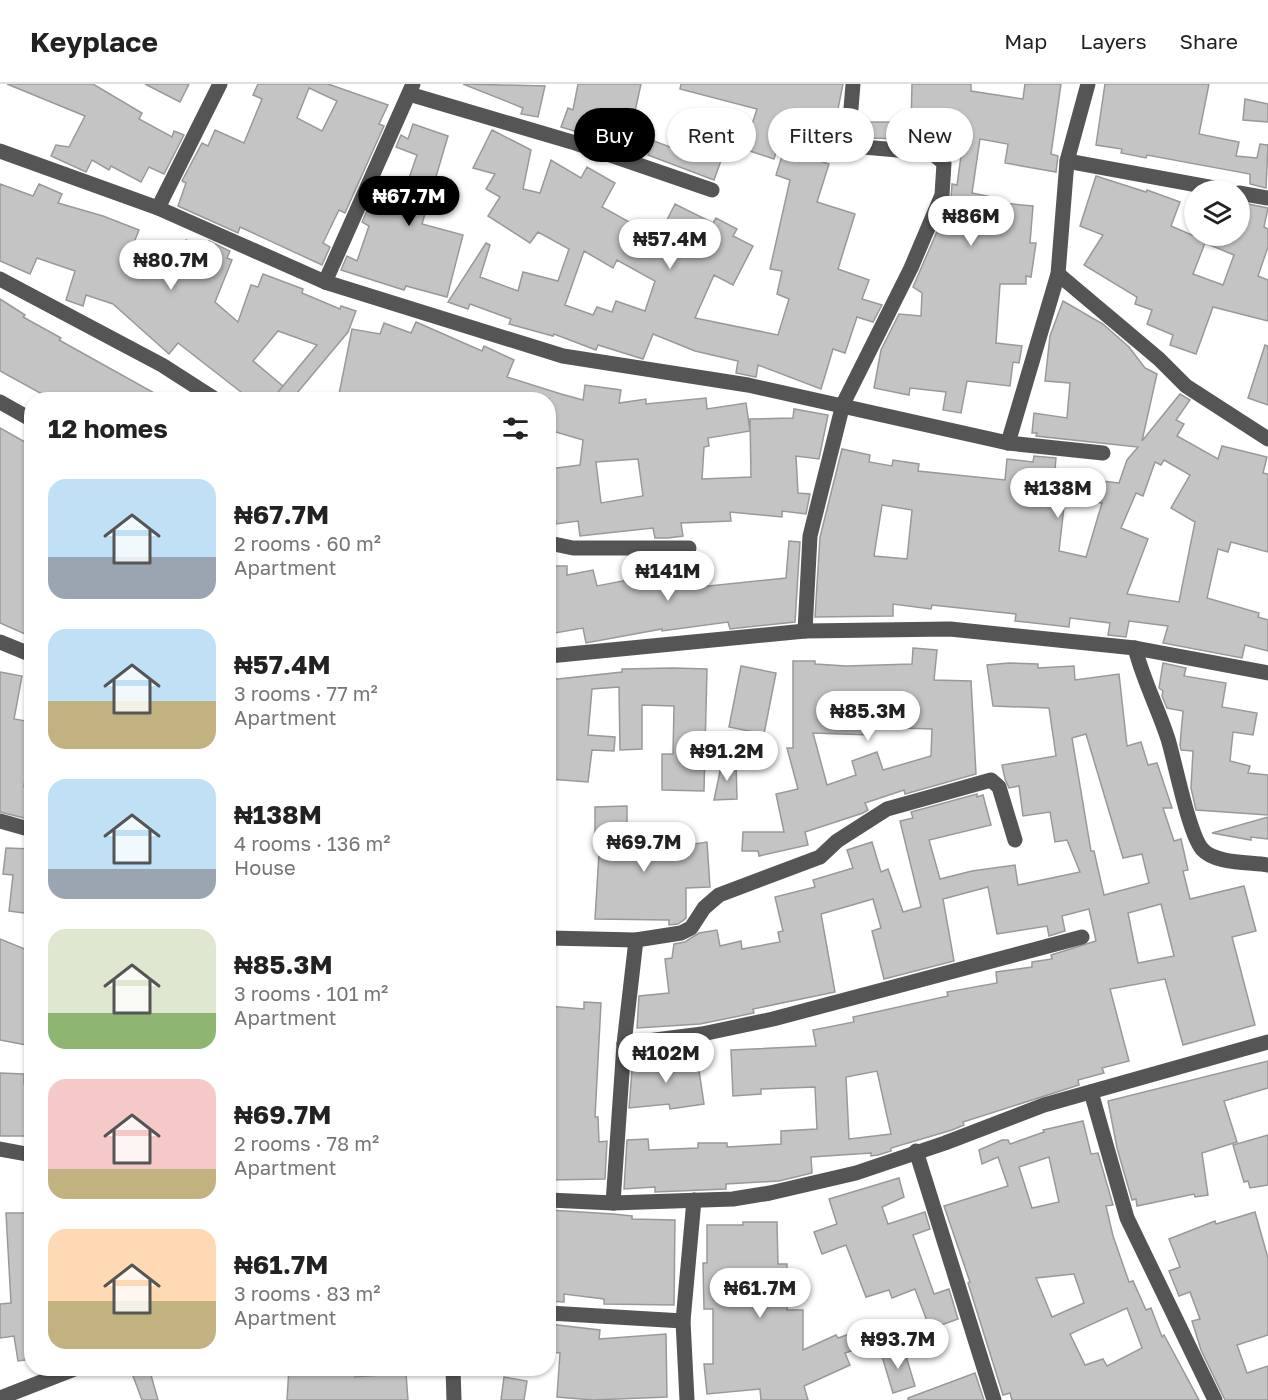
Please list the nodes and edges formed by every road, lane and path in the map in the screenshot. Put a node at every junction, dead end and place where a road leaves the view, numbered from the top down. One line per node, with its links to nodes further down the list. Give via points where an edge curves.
1 (220, 84): 11 (street)
2 (853, 84): 17 (street, via 849,133 852,143 932,153 944,163 942,195 911,268)
3 (1088, 84): 6 (street)
4 (411, 89): 8 (street); 14 (street)
5 (0, 151): 11 (street)
6 (1067, 161): 7 (street); 12 (street)
7 (1184, 182)
8 (712, 190)
9 (1250, 195): 10 (street)
10 (1268, 198)
11 (158, 208): 14 (street)
12 (1058, 274): 19 (street, via 1186,386); 20 (street)
13 (0, 279): 15 (street, via 162,365)
14 (325, 282): 17 (street, via 563,356)
15 (204, 392)
16 (0, 402): 18 (street)
17 (843, 404): 20 (street); 24 (street, via 810,536)
18 (24, 416)
19 (1268, 439)
20 (1008, 443): 21 (street)
21 (1104, 453)
22 (556, 544): 23 (street, via 573,548)
23 (690, 548)
24 (805, 631): 26 (street, via 950,629); 28 (street)
25 (0, 642): 27 (street)
26 (1135, 648): 29 (street); 33 (street, via 1168,738 1201,848 1228,860)
27 (24, 652)
28 (556, 655)
29 (1268, 673)
30 (0, 821): 31 (street)
31 (24, 828)
32 (1015, 840): 36 (street, via 999,787 991,780 979,783 887,809 837,841 820,857 718,895 691,928)
33 (1268, 865)
34 (1082, 937): 38 (street, via 773,1019 702,1034)
35 (556, 938): 36 (street)
36 (636, 940): 38 (street)
37 (1268, 1042): 39 (street)
38 (624, 1044): 45 (street)
39 (1091, 1092): 41 (street); 54 (street, via 1127,1218)
40 (0, 1149): 42 (street)
41 (916, 1151): 44 (street, via 856,1173 791,1189 733,1199); 53 (street)
42 (24, 1154)
43 (556, 1200): 45 (street)
44 (694, 1200): 45 (street); 47 (street)
45 (613, 1203)
46 (556, 1313): 47 (street)
47 (683, 1321): 52 (street)
48 (56, 1376): 50 (street)
49 (453, 1376): 51 (street)
50 (0, 1398)
51 (454, 1400)
52 (687, 1400)
53 (994, 1400)
54 (1215, 1400)

